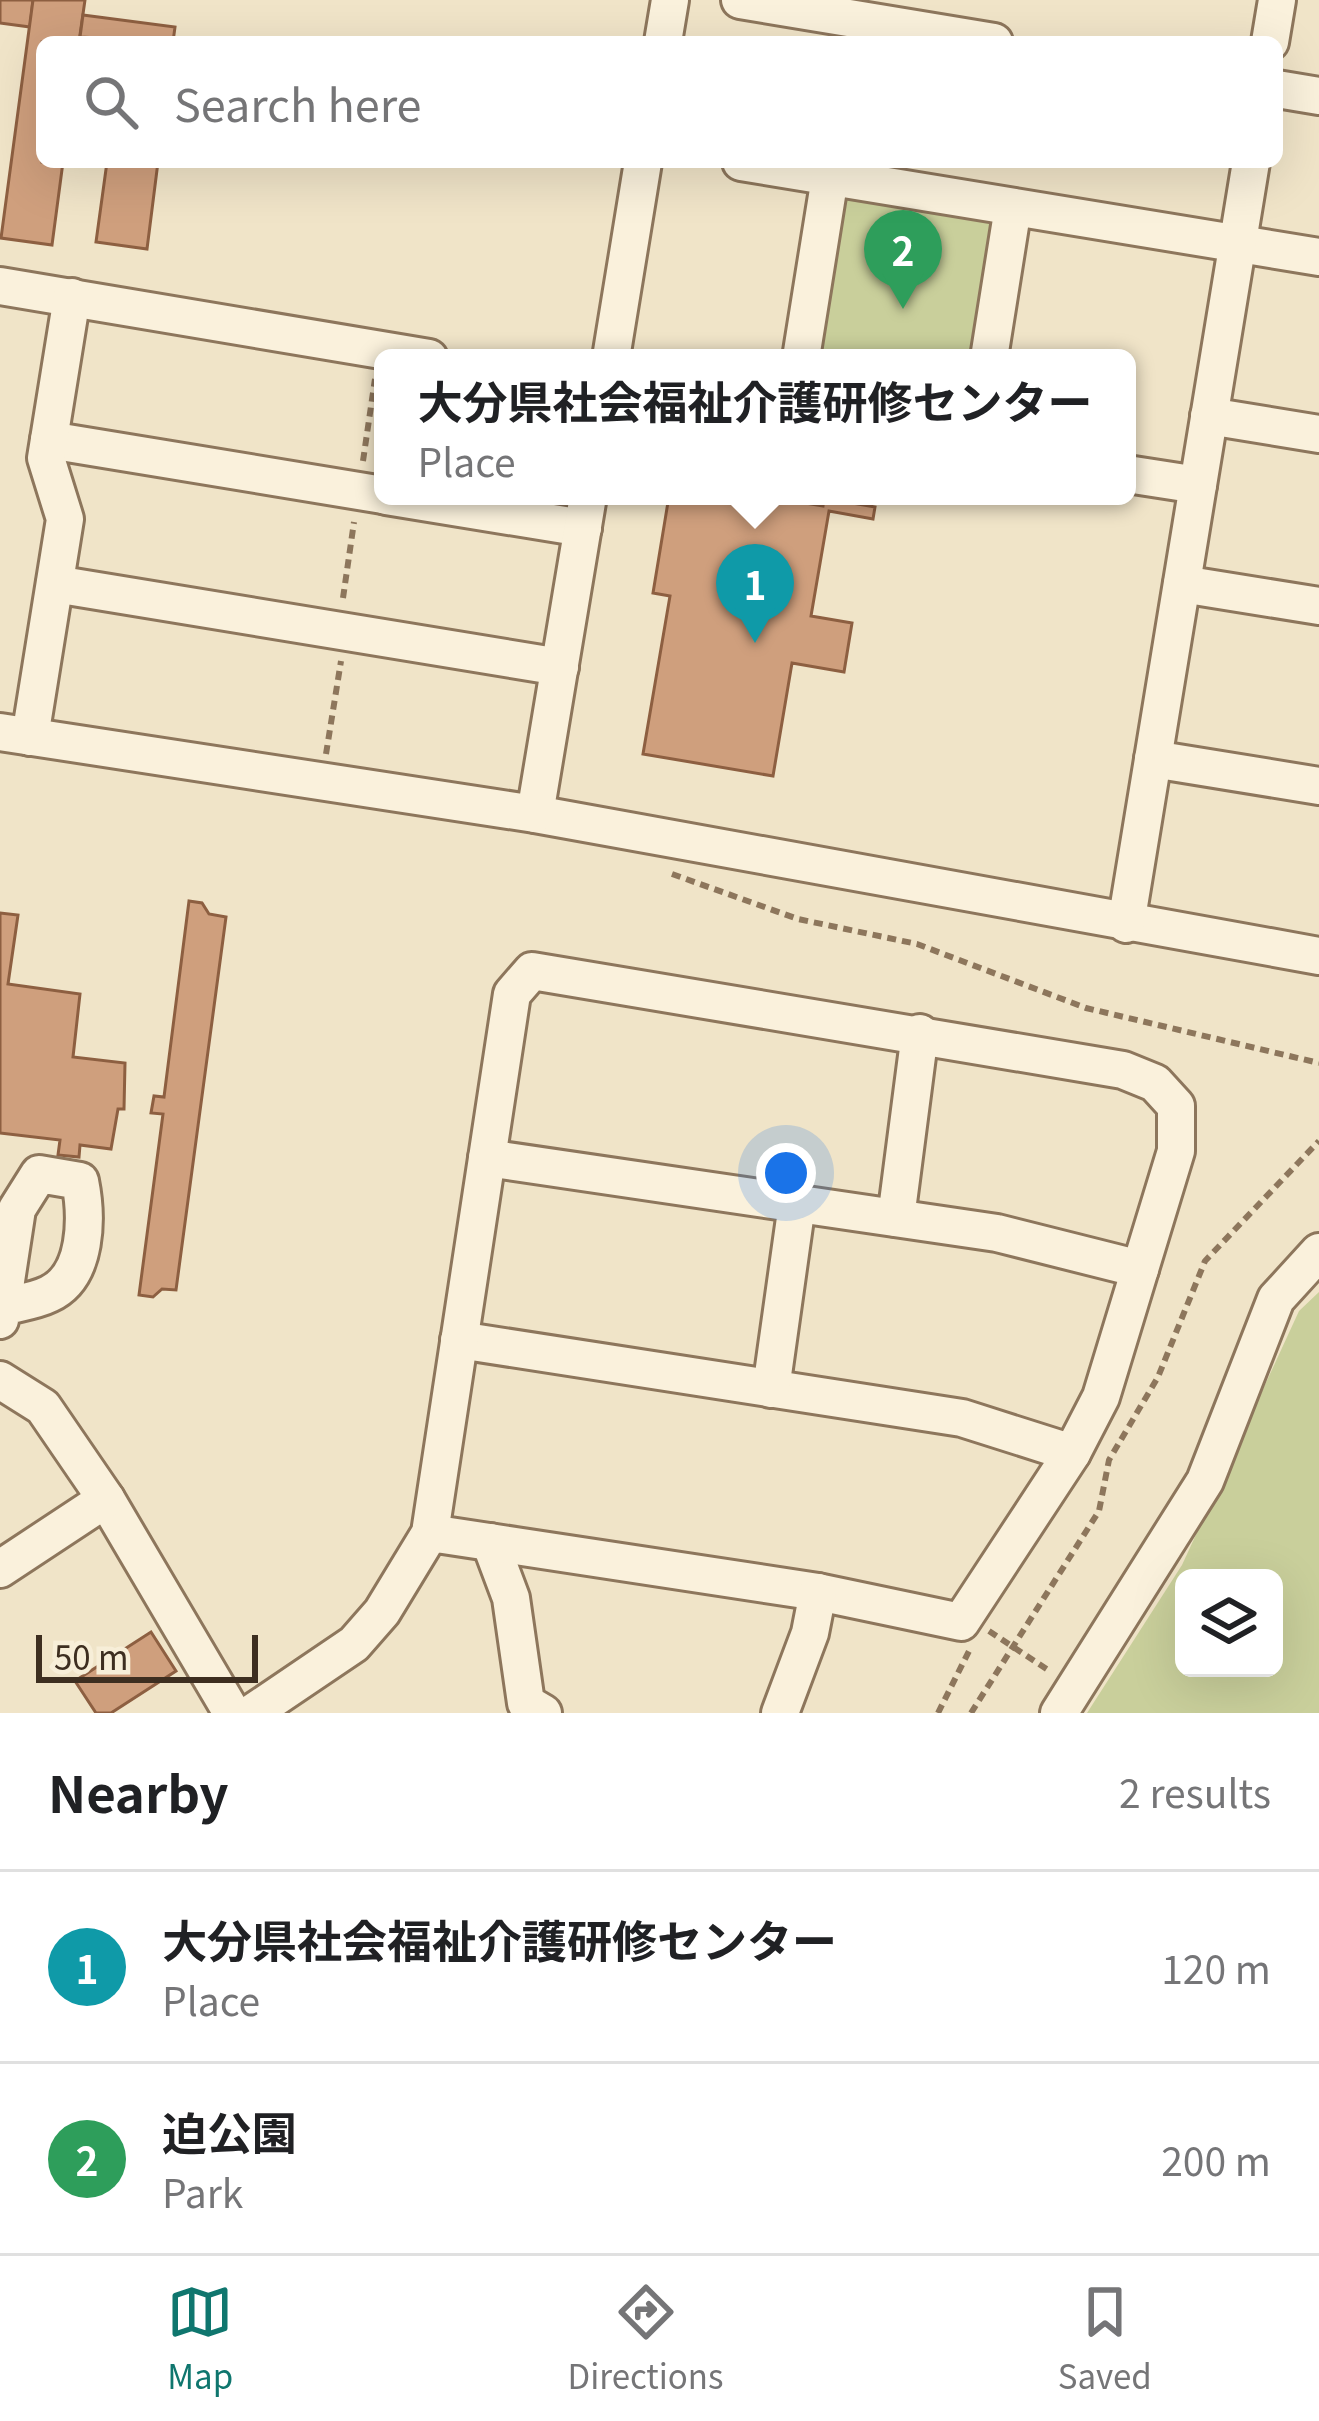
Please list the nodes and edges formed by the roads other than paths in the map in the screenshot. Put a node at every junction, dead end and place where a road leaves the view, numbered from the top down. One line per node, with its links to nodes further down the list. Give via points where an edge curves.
1 (670, 0): 4 (street)
2 (740, 0): 5 (street)
3 (1277, 0): 6 (street)
4 (664, 36)
5 (958, 36)
6 (1271, 36)
7 (1283, 90): 8 (street)
8 (1319, 96)
9 (642, 168): 19 (street)
10 (777, 168): 12 (street)
11 (1250, 168): 14 (street)
12 (830, 177): 13 (street); 20 (street)
13 (1013, 207): 14 (street); 21 (street)
14 (1238, 244): 15 (street); 22 (street)
15 (1319, 257)
16 (0, 286): 17 (street)
17 (72, 297): 18 (street); 24 (street)
18 (376, 349)
19 (612, 349)
20 (802, 349)
21 (989, 349)
22 (1209, 416): 23 (street); 26 (street)
23 (1319, 434)
24 (49, 440): 27 (street); 30 (street, via 46,458 65,519)
25 (1136, 475): 26 (street)
26 (1198, 485): 31 (street)
27 (374, 494)
28 (498, 505): 29 (street)
29 (585, 512): 33 (street)
30 (55, 584): 33 (street); 34 (street)
31 (1182, 584): 32 (street); 35 (street)
32 (1319, 606)
33 (560, 668): 37 (street)
34 (15, 734): 37 (street)
35 (1153, 759): 36 (street); 38 (street)
36 (1319, 786)
37 (535, 814): 38 (street)
38 (1126, 924): 39 (street)
39 (1319, 956)
40 (920, 1033): 41 (street, via 532,970 512,994); 43 (street); 45 (street, via 1123,1070 1167,1093 1180,1120 1176,1151)
41 (487, 1158): 42 (street); 46 (street)
42 (796, 1204): 43 (street); 48 (street)
43 (896, 1218): 45 (street)
44 (1319, 1252): 59 (street, via 1276,1299 1205,1480)
45 (1140, 1269): 49 (street, via 1101,1397)
46 (459, 1340): 48 (street); 51 (street)
47 (0, 1380): 50 (street, via 43,1407)
48 (771, 1389): 49 (street, via 962,1418)
49 (1072, 1453): 54 (street, via 961,1622)
50 (106, 1499): 53 (street); 56 (street)
51 (430, 1533): 52 (street); 57 (street, via 354,1644)
52 (490, 1542): 54 (street); 55 (street, via 511,1598)
53 (0, 1569)
54 (818, 1592): 58 (street)
55 (530, 1710)
56 (232, 1713)
57 (252, 1713)
58 (780, 1713)
59 (1059, 1713)

